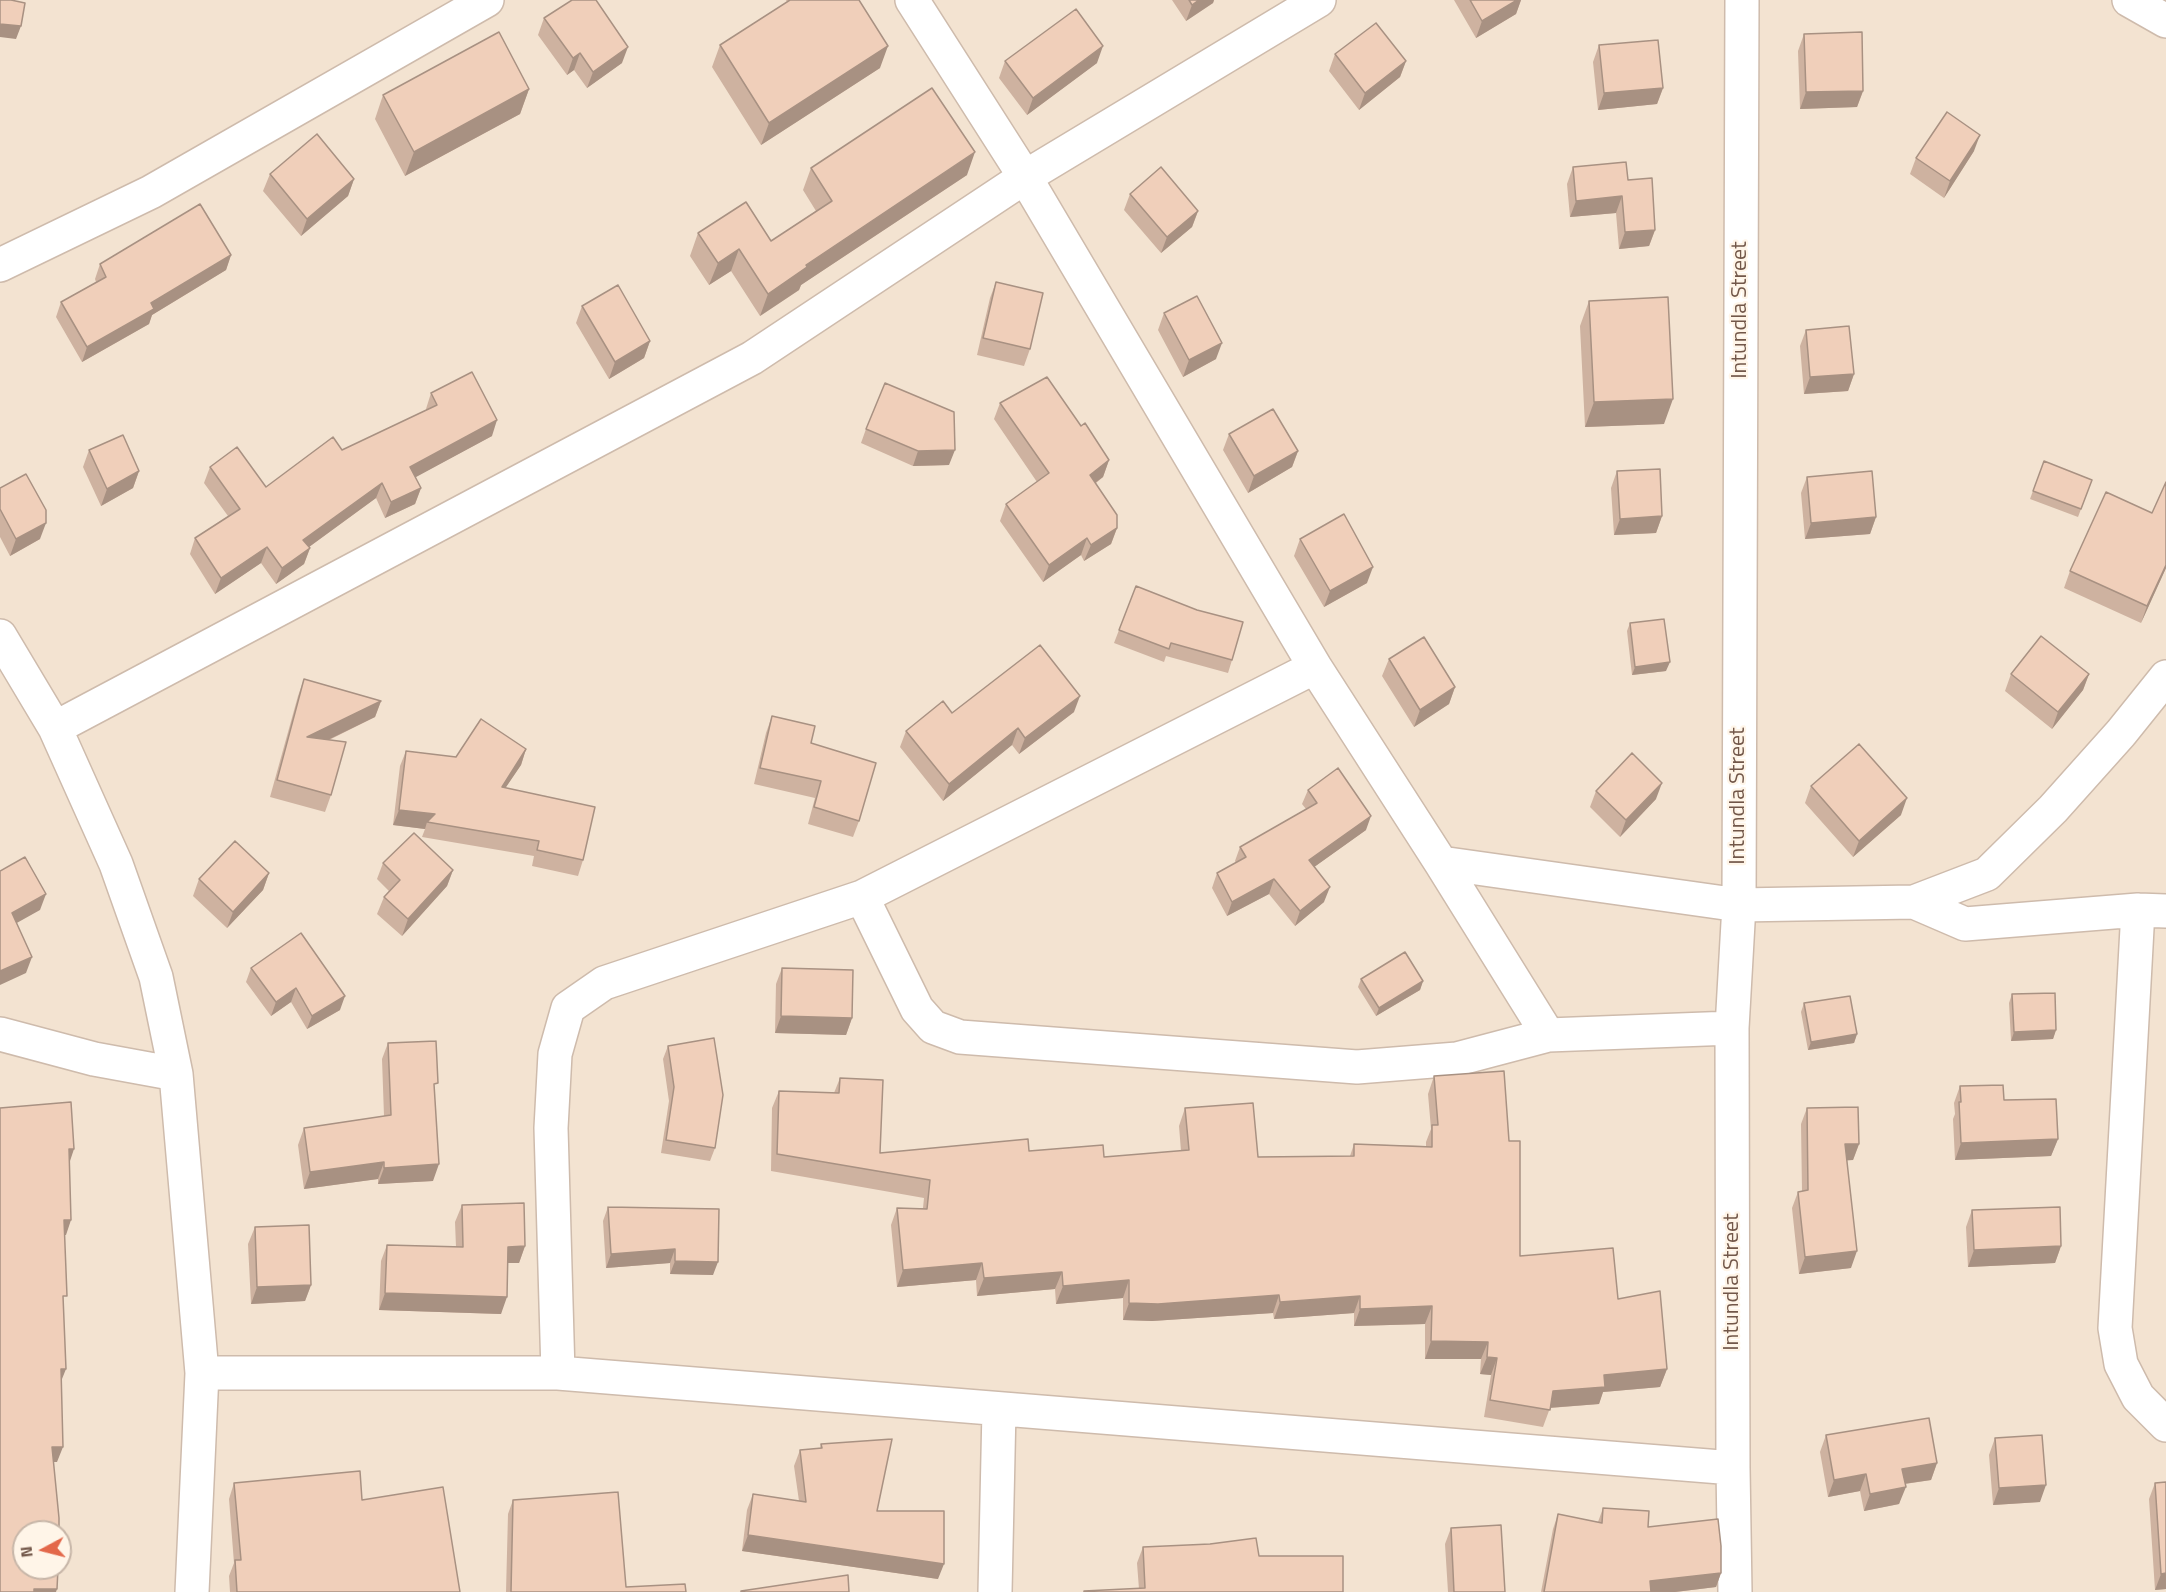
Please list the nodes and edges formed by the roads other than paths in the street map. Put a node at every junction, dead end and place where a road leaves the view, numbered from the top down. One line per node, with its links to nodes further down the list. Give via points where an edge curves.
1 (487, 0): 8 (street, via 151,192)
2 (912, 0): 7 (street)
3 (1318, 0): 7 (street)
4 (1742, 0): 16 (street, Intundla Street)
5 (2129, 0): 6 (street)
6 (2166, 21)
7 (1025, 177): 10 (street); 12 (street, via 752,358)
8 (0, 265)
9 (0, 636): 12 (street)
10 (1315, 667): 13 (street); 14 (street)
11 (2166, 677): 15 (street, via 2053,809 1987,874)
12 (55, 728): 21 (street, via 116,864 152,966)
13 (1441, 863): 16 (street); 20 (street)
14 (862, 897): 20 (street, via 917,1009 933,1027 960,1037 1357,1067 1457,1059); 23 (street, via 604,983 568,1008 555,1054 551,1128)
15 (1914, 902): 16 (street); 17 (street, via 1965,924)
16 (1739, 905): 18 (street, Intundla Street)
17 (2152, 910): 25 (street, via 2115,1328 2121,1364 2133,1389)
18 (1732, 1028): 20 (street); 26 (street, Intundla Street)
19 (0, 1034): 21 (street, via 94,1059)
20 (1548, 1035)
21 (176, 1074): 22 (street)
22 (202, 1373): 23 (street); 27 (street)
23 (558, 1373): 24 (street)
24 (999, 1409): 26 (street); 28 (street)
25 (2166, 1425)
26 (1733, 1468): 29 (street, Intundla Street)
27 (192, 1592)
28 (995, 1592)
29 (1735, 1592)

